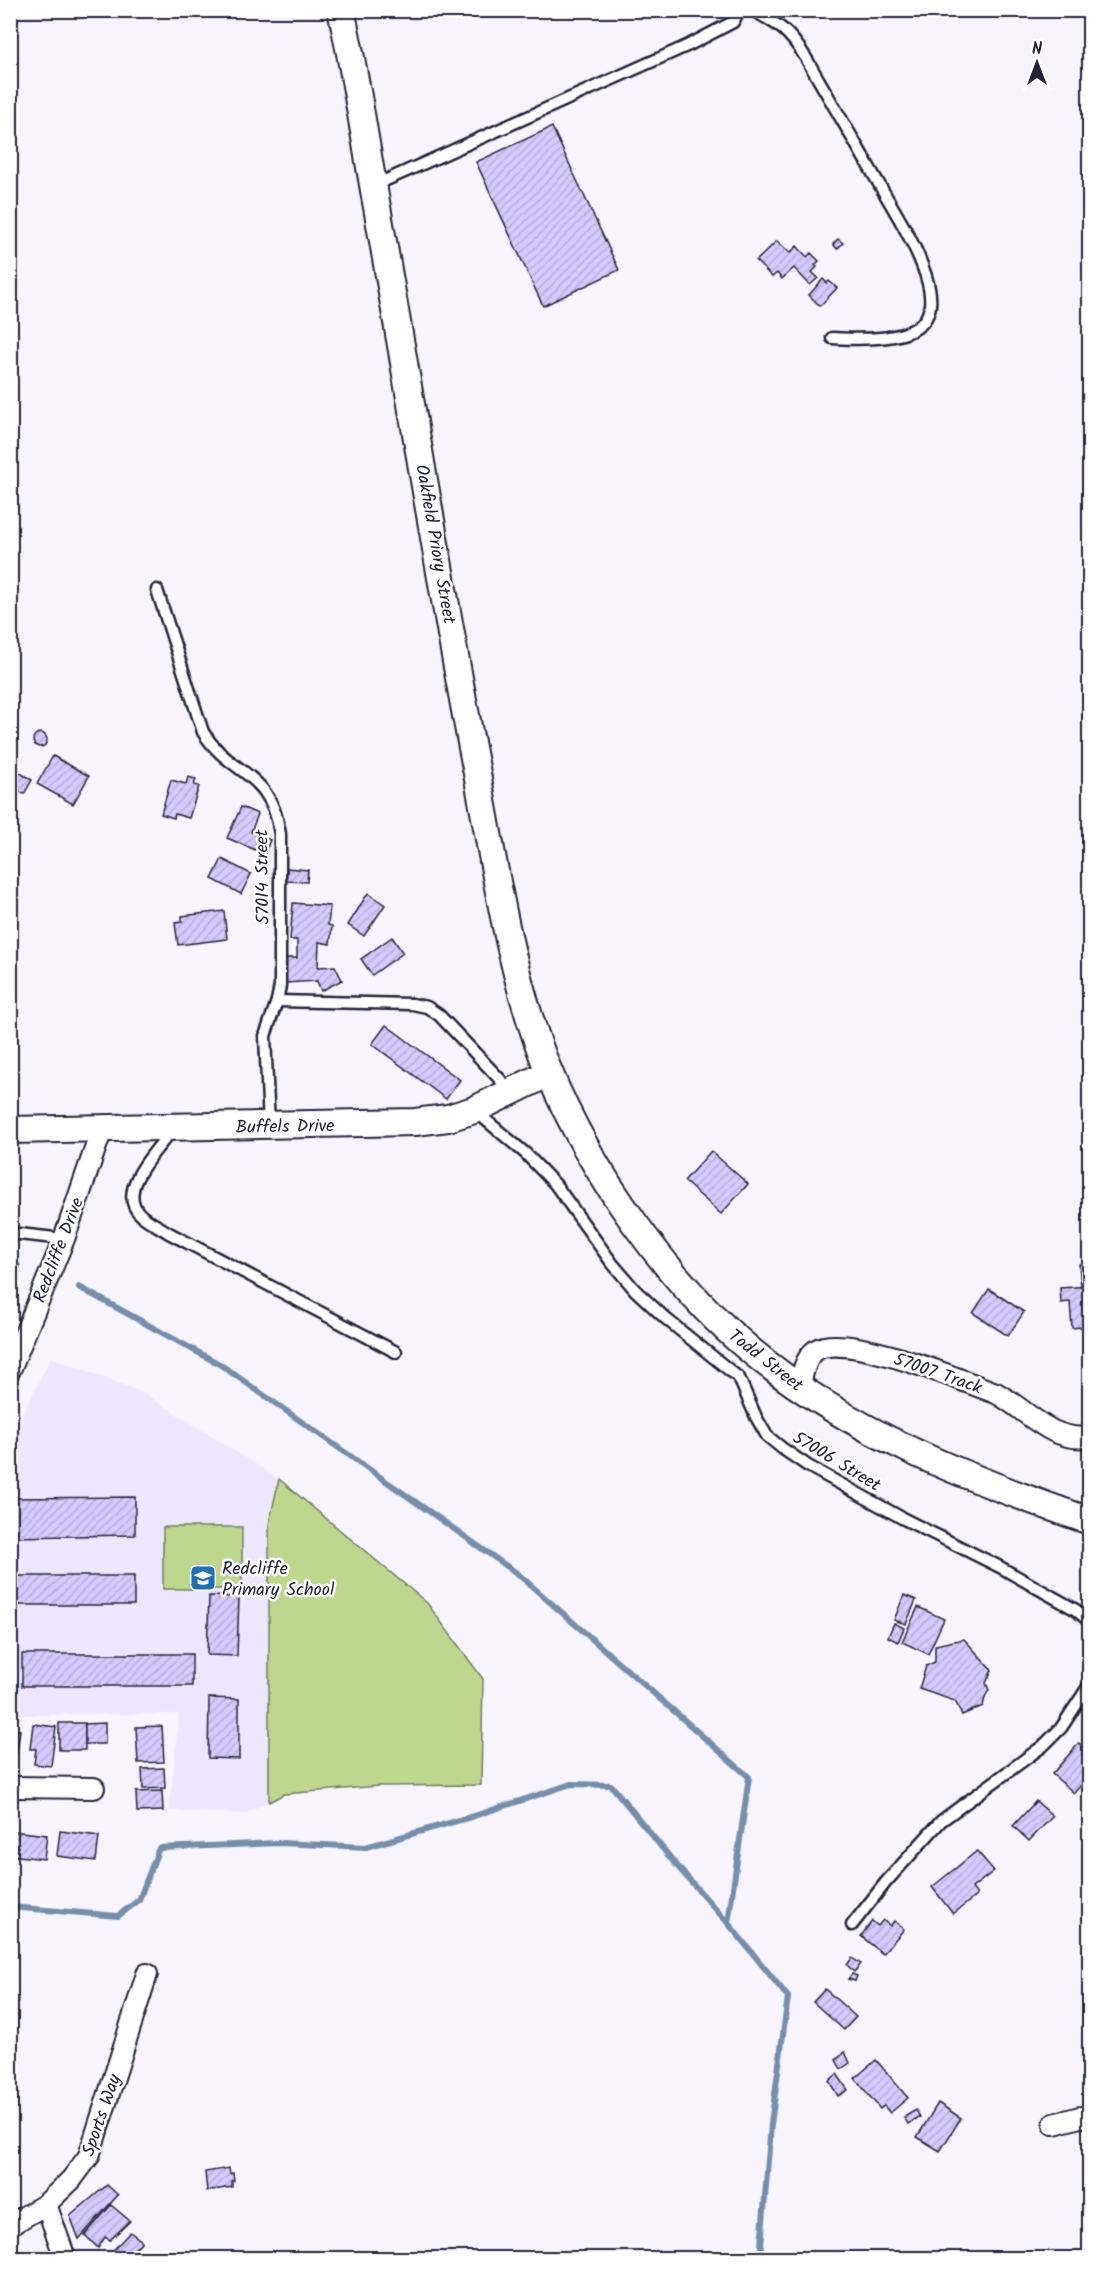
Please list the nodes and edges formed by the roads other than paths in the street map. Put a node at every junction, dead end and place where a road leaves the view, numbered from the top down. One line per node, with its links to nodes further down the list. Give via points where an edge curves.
1 (341, 10): 4 (street, Oakfield Priory Street)
2 (740, 10): 4 (lane, via 733,22 689,45)
3 (752, 10): 5 (lane, via 791,35 806,58 906,232 928,285 930,303 926,319 913,330 892,337)
4 (373, 186): 8 (street, Oakfield Priory Street, via 461,688 510,941 525,1004)
5 (832, 338)
6 (156, 590): 7 (lane, 57014 Street, via 203,732 211,744 258,782 270,797 277,817)
7 (277, 1001): 9 (lane, via 427,1007); 11 (lane, 57014 Street, via 265,1036)
8 (549, 1073): 9 (street, Buffels Drive); 19 (street, Todd Street, via 612,1191 657,1252 707,1311)
9 (511, 1092): 10 (street, Buffels Drive)
10 (474, 1110): 11 (street, Buffels Drive, via 415,1122); 22 (lane, 57006 Street, via 555,1184 635,1290 739,1378 767,1436 808,1466 1000,1567 1076,1610)
11 (269, 1126): 12 (street, Buffels Drive)
12 (174, 1128): 13 (street, Buffels Drive); 17 (lane, via 138,1174 133,1204 140,1215)
13 (102, 1129): 14 (street, Buffels Drive); 16 (street, Redcliffe Drive)
14 (10, 1130)
15 (10, 1233): 16 (lane)
16 (64, 1239): 18 (street, Redcliffe Drive)
17 (396, 1352)
18 (10, 1370)
19 (800, 1387): 20 (street, 57007 Track, via 802,1371 815,1351 840,1344 884,1354 996,1393 1044,1428 1059,1435); 21 (street, Todd Street, via 848,1419 922,1456)
20 (1089, 1437)
21 (1089, 1521)
22 (1089, 1622)
23 (1089, 1684): 26 (lane, via 1061,1728 1043,1746 941,1821)
24 (10, 1787): 25 (street)
25 (94, 1788)
26 (852, 1925)
27 (147, 1974): 30 (street, Sports Way, via 89,2156)
28 (1089, 2117): 29 (street)
29 (1054, 2124)
30 (46, 2204): 31 (street, Sports Way); 32 (street)
31 (10, 2225)
32 (64, 2259)

